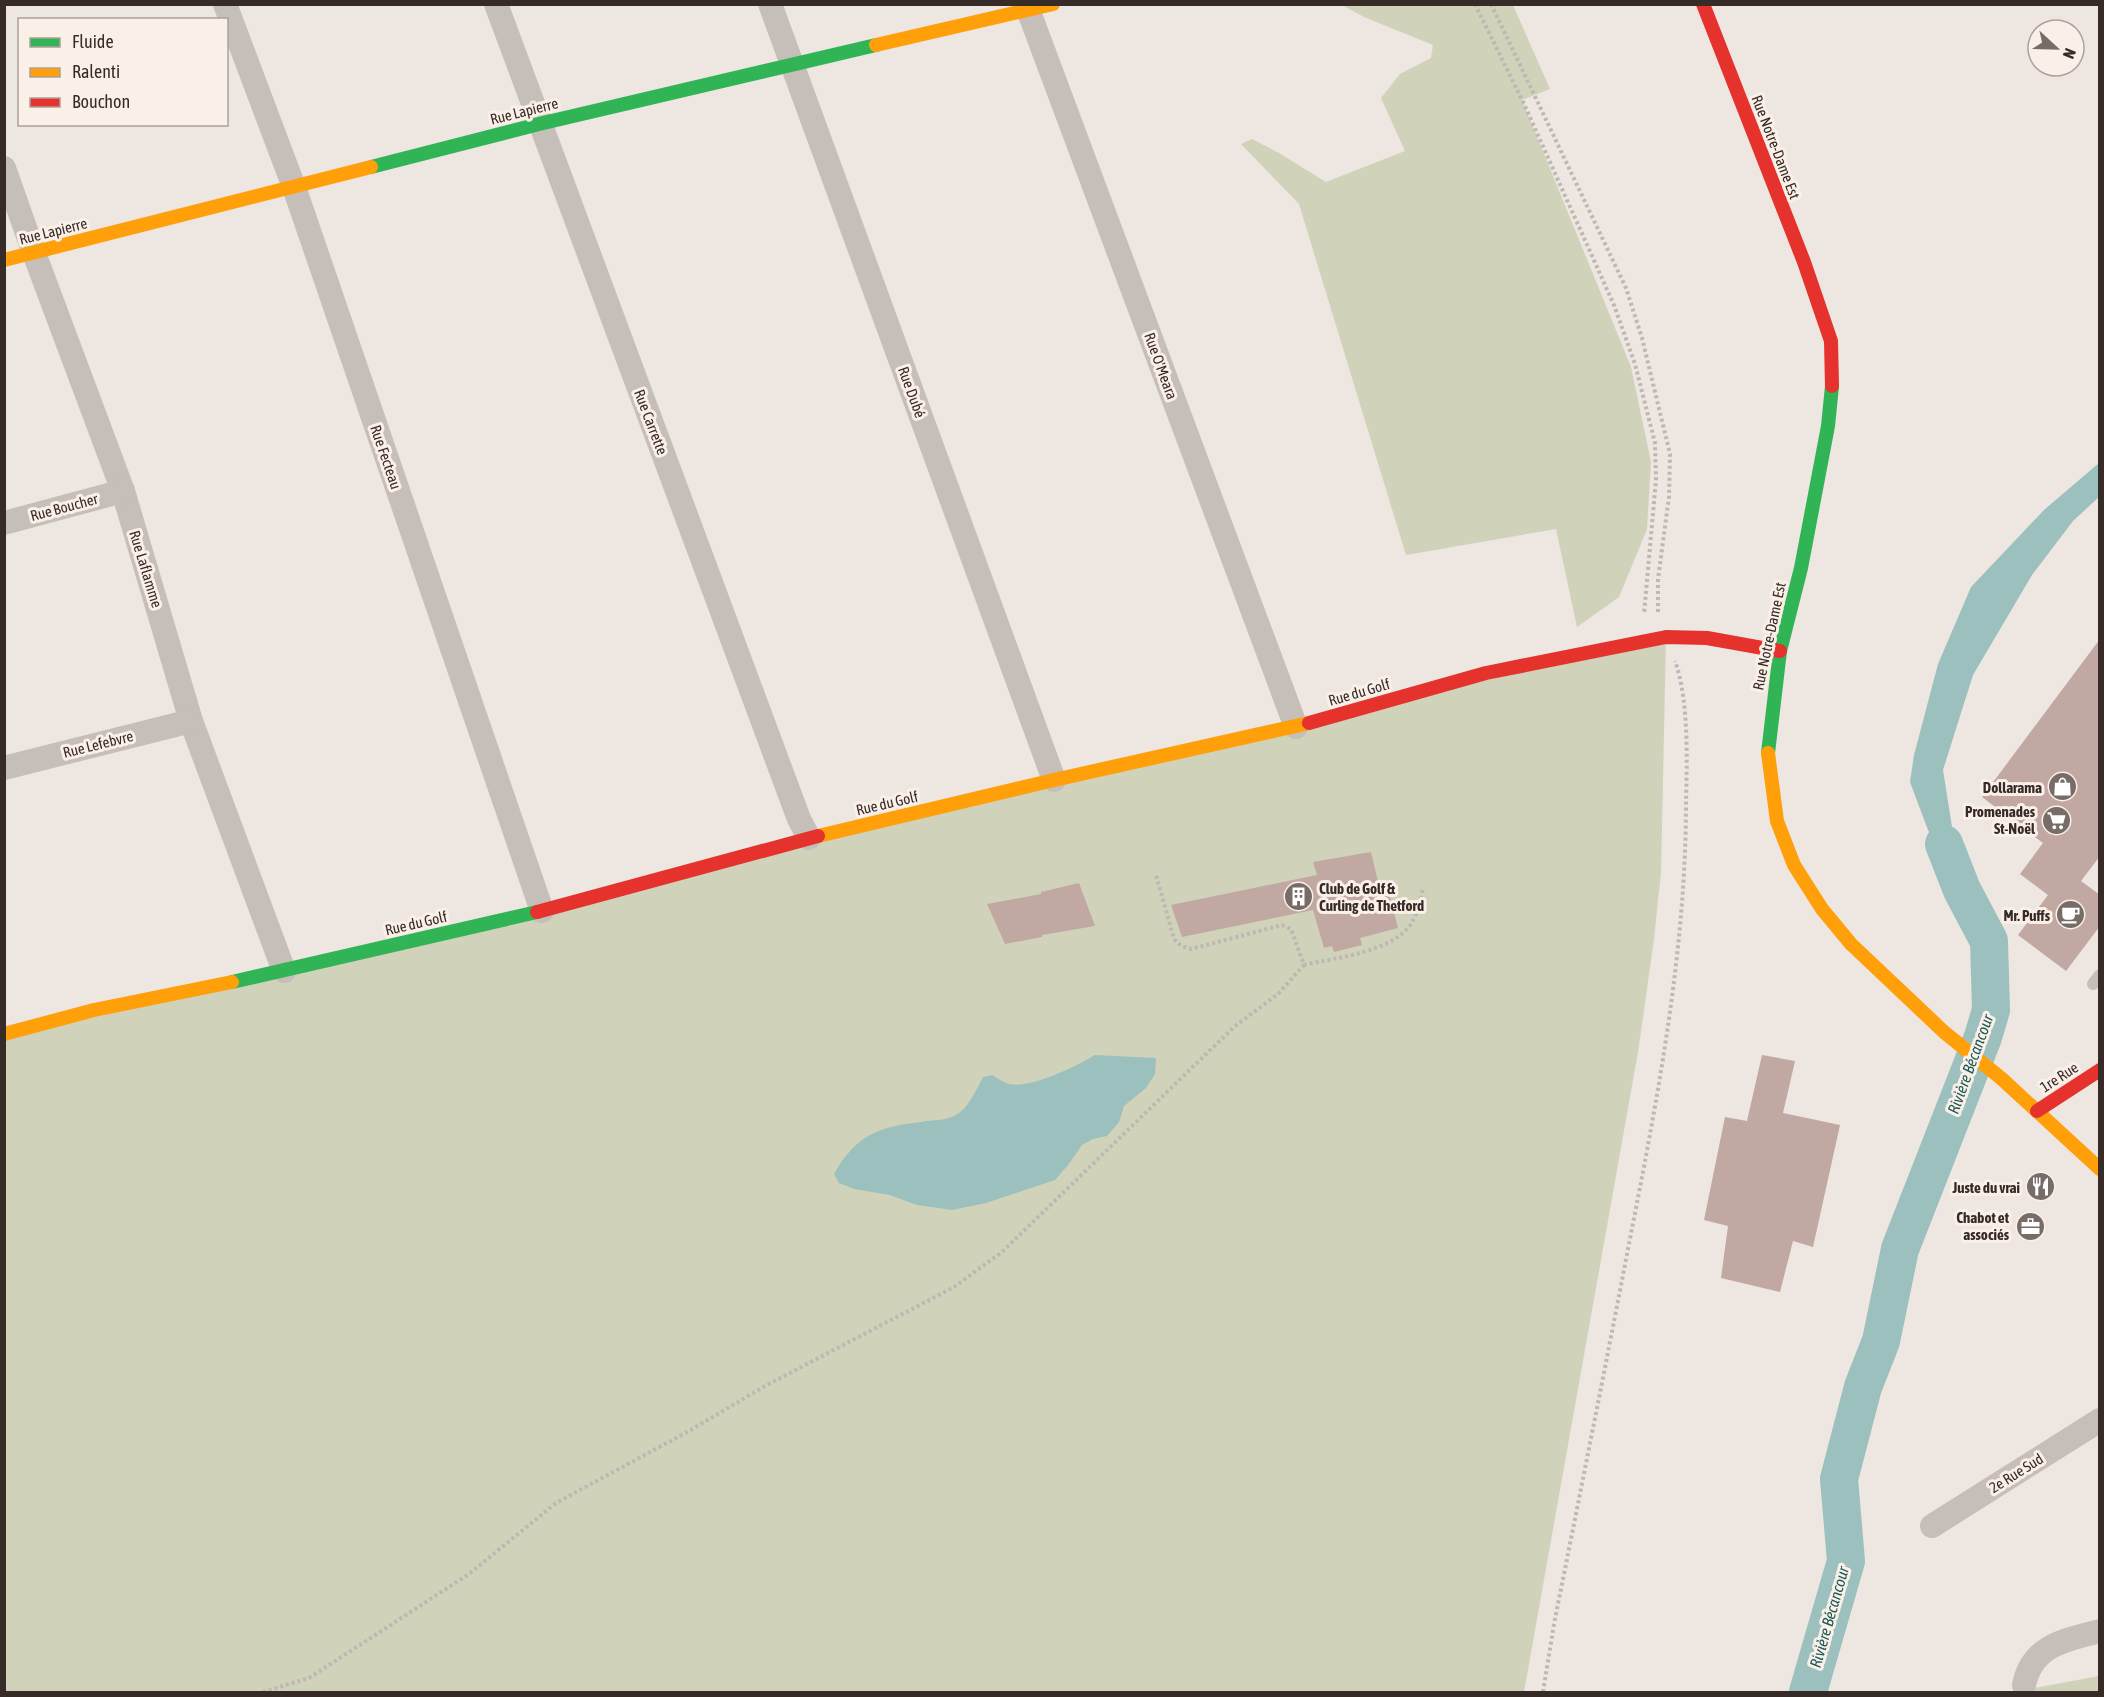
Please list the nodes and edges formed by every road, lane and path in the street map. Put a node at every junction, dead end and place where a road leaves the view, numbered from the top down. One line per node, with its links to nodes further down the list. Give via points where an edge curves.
1 (225, 4): 12 (street, Rue Fecteau)
2 (496, 4): 10 (street, Rue Carrette)
3 (770, 4): 9 (street, Rue Dubé)
4 (1053, 4): 8 (street, Rue Lapierre)
5 (1475, 4): 18 (path, via 1534,125 1614,305 1635,364 1655,443 1656,480)
6 (1491, 4): 17 (path, via 1626,288 1642,338 1670,454 1669,497 1658,579 1658,610)
7 (1703, 4): 19 (street, Rue Notre-Dame Est, via 1831,341 1833,377 1828,426 1801,568)
8 (1028, 7): 9 (street, Rue Lapierre); 21 (street, Rue O'Meara)
9 (792, 64): 10 (street, Rue Lapierre); 23 (street, Rue Dubé)
10 (539, 124): 12 (street, Rue Lapierre); 24 (street, Rue Carrette)
11 (4, 168): 13 (street, Rue Laflamme)
12 (294, 187): 13 (street, Rue Lapierre); 27 (street, Rue Fecteau)
13 (34, 253): 14 (street, Rue Lapierre); 15 (street, Rue Laflamme)
14 (4, 260)
15 (123, 490): 16 (street, Rue Boucher); 20 (street, Rue Laflamme)
16 (4, 523)
17 (1665, 637): 18 (street, Rue du Golf); 19 (street, Rue du Golf, via 1707,638); 39 (path, via 1679,673 1687,742 1684,886 1677,966 1652,1131)
18 (1641, 641): 21 (street, Rue du Golf, via 1486,673)
19 (1780, 651): 32 (street, Rue Notre-Dame Est, via 1768,754 1777,821 1794,865 1822,909 1851,944 1944,1032)
20 (191, 721): 22 (street, Rue Lefebvre); 29 (street, Rue Laflamme)
21 (1296, 727): 23 (street, Rue du Golf)
22 (4, 768)
23 (1054, 780): 24 (street, Rue du Golf)
24 (808, 838): 27 (street, Rue du Golf)
25 (1156, 875): 28 (path, via 1174,939 1181,946 1191,950 1282,925 1291,929)
26 (1423, 889): 28 (path, via 1410,924 1398,937 1378,947)
27 (542, 911): 29 (street, Rue du Golf)
28 (1304, 965): 38 (path, via 1278,994 1234,1027 1002,1252 954,1287 765,1386 556,1503 470,1574 309,1678)
29 (285, 971): 30 (street, Rue du Golf, via 94,1010)
30 (4, 1034)
31 (2100, 1070): 32 (street, 1re Rue)
32 (2037, 1111): 33 (street, Rue Notre-Dame Est)
33 (2100, 1169)
34 (2100, 1420): 35 (street, 2e Rue Sud)
35 (1932, 1526)
36 (2100, 1631): 37 (street, via 2059,1642 2039,1655 2031,1663)
37 (2024, 1685)
38 (262, 1692)
39 (1543, 1692)

